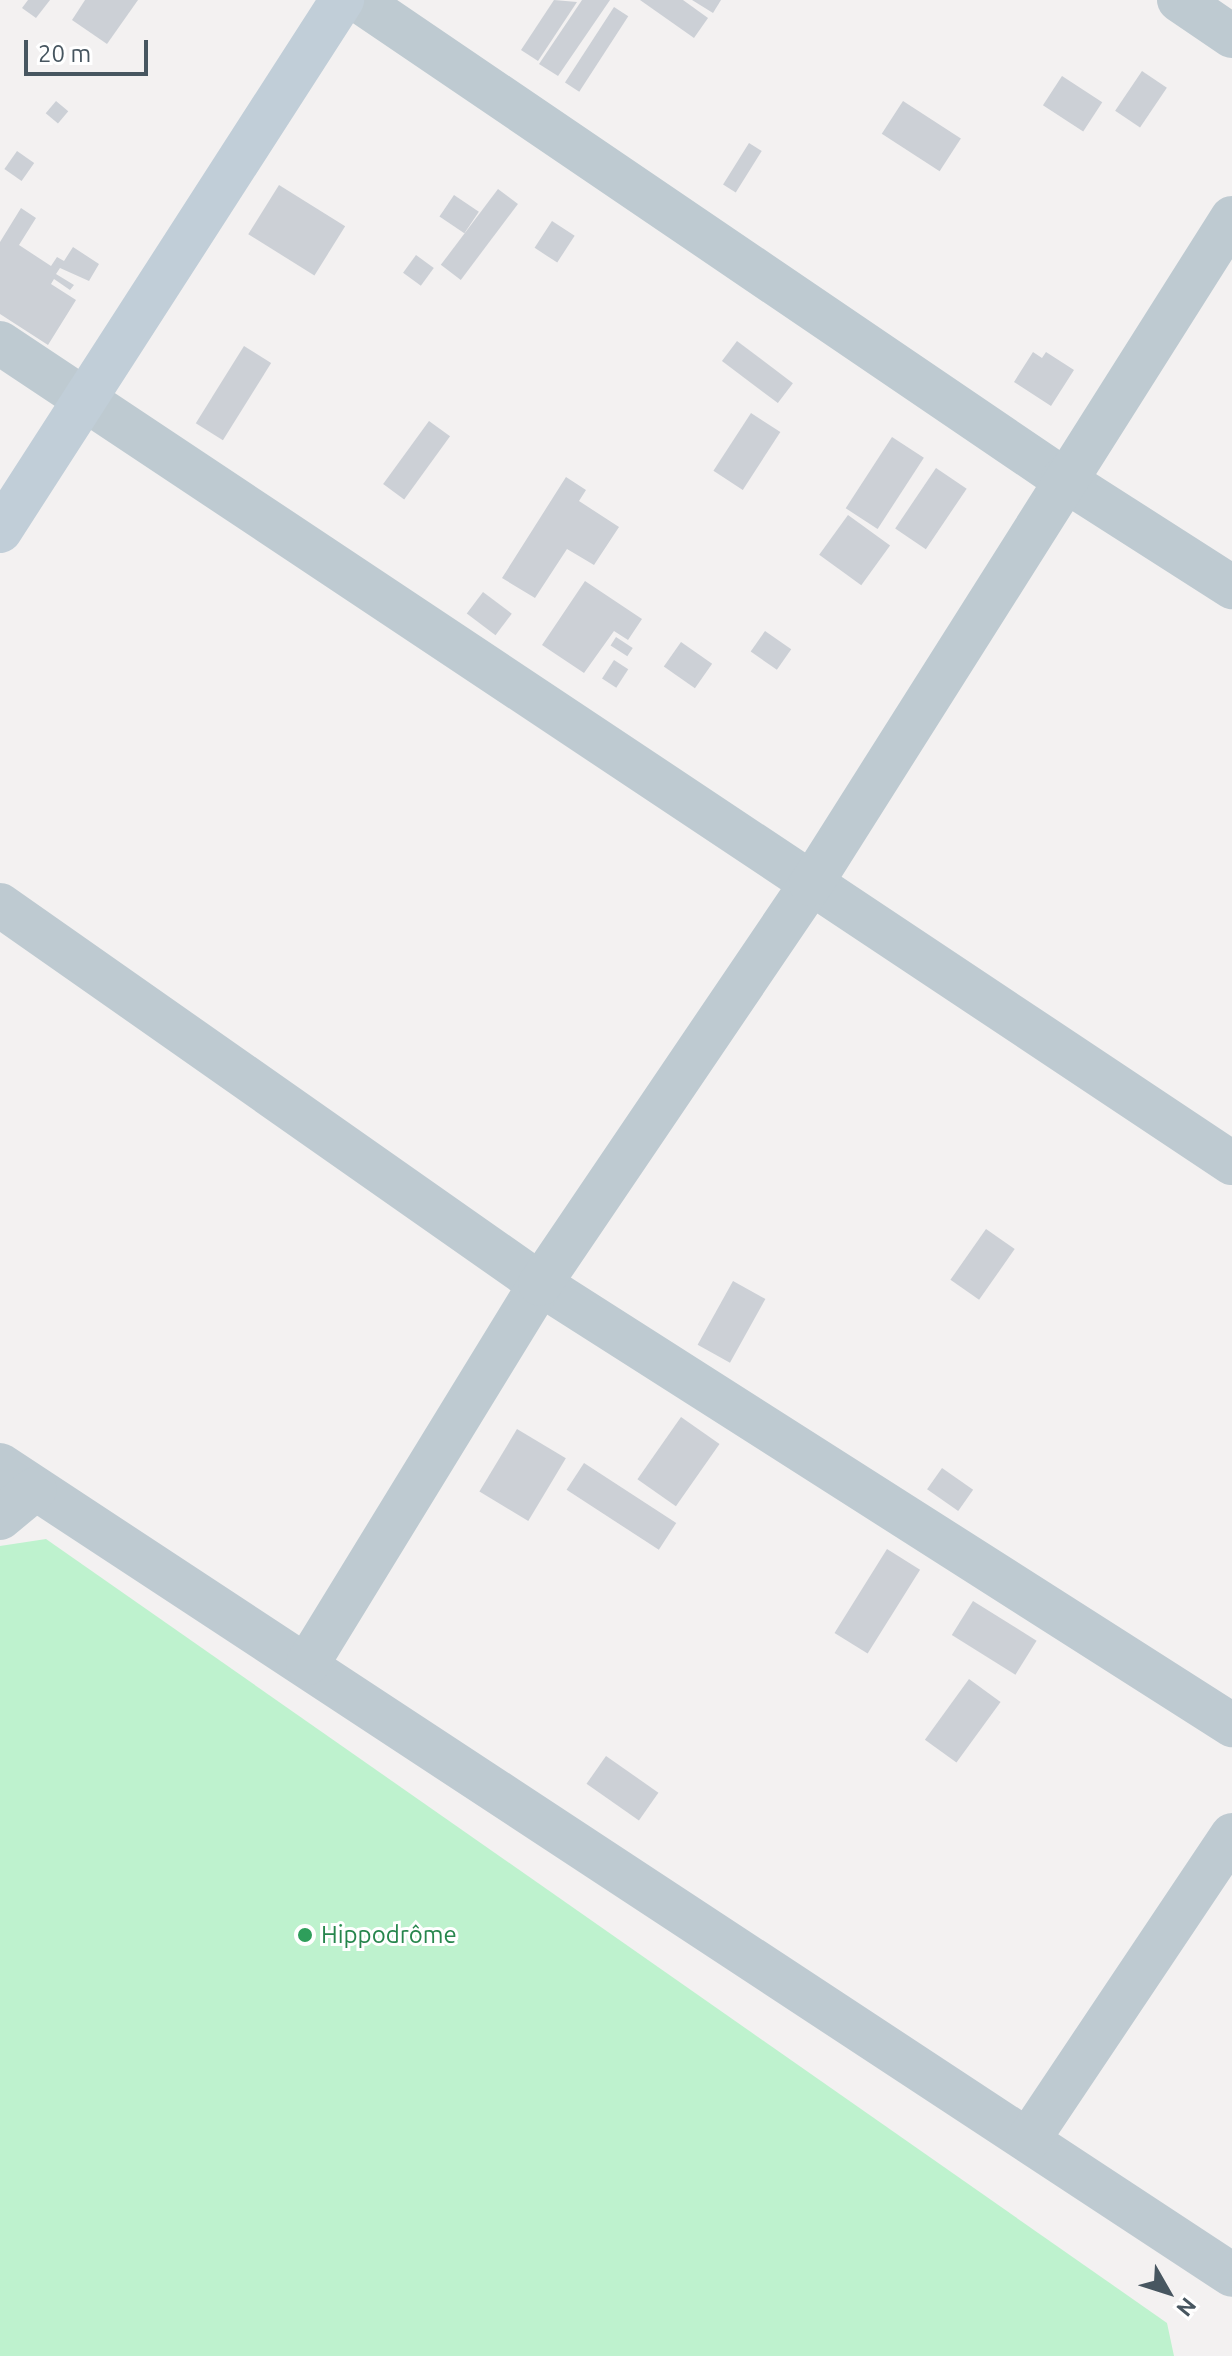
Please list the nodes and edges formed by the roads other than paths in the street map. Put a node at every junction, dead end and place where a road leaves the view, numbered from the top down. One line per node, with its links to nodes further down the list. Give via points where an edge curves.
1 (342, 0): 7 (street)
2 (358, 0): 8 (street)
3 (1179, 0): 4 (street)
4 (1232, 36)
5 (1232, 218): 8 (street)
6 (0, 343): 7 (street)
7 (87, 401): 9 (street); 11 (street)
8 (1063, 479): 10 (street); 11 (street)
9 (0, 531)
10 (1232, 587)
11 (811, 884): 13 (street); 14 (street)
12 (0, 905): 14 (street)
13 (1232, 1163)
14 (540, 1284): 17 (street); 18 (street)
15 (18, 1477): 16 (street); 17 (street)
16 (0, 1518)
17 (308, 1663): 20 (street)
18 (1232, 1725)
19 (1232, 1835): 20 (street)
20 (1028, 2140): 21 (street)
21 (1232, 2275)

